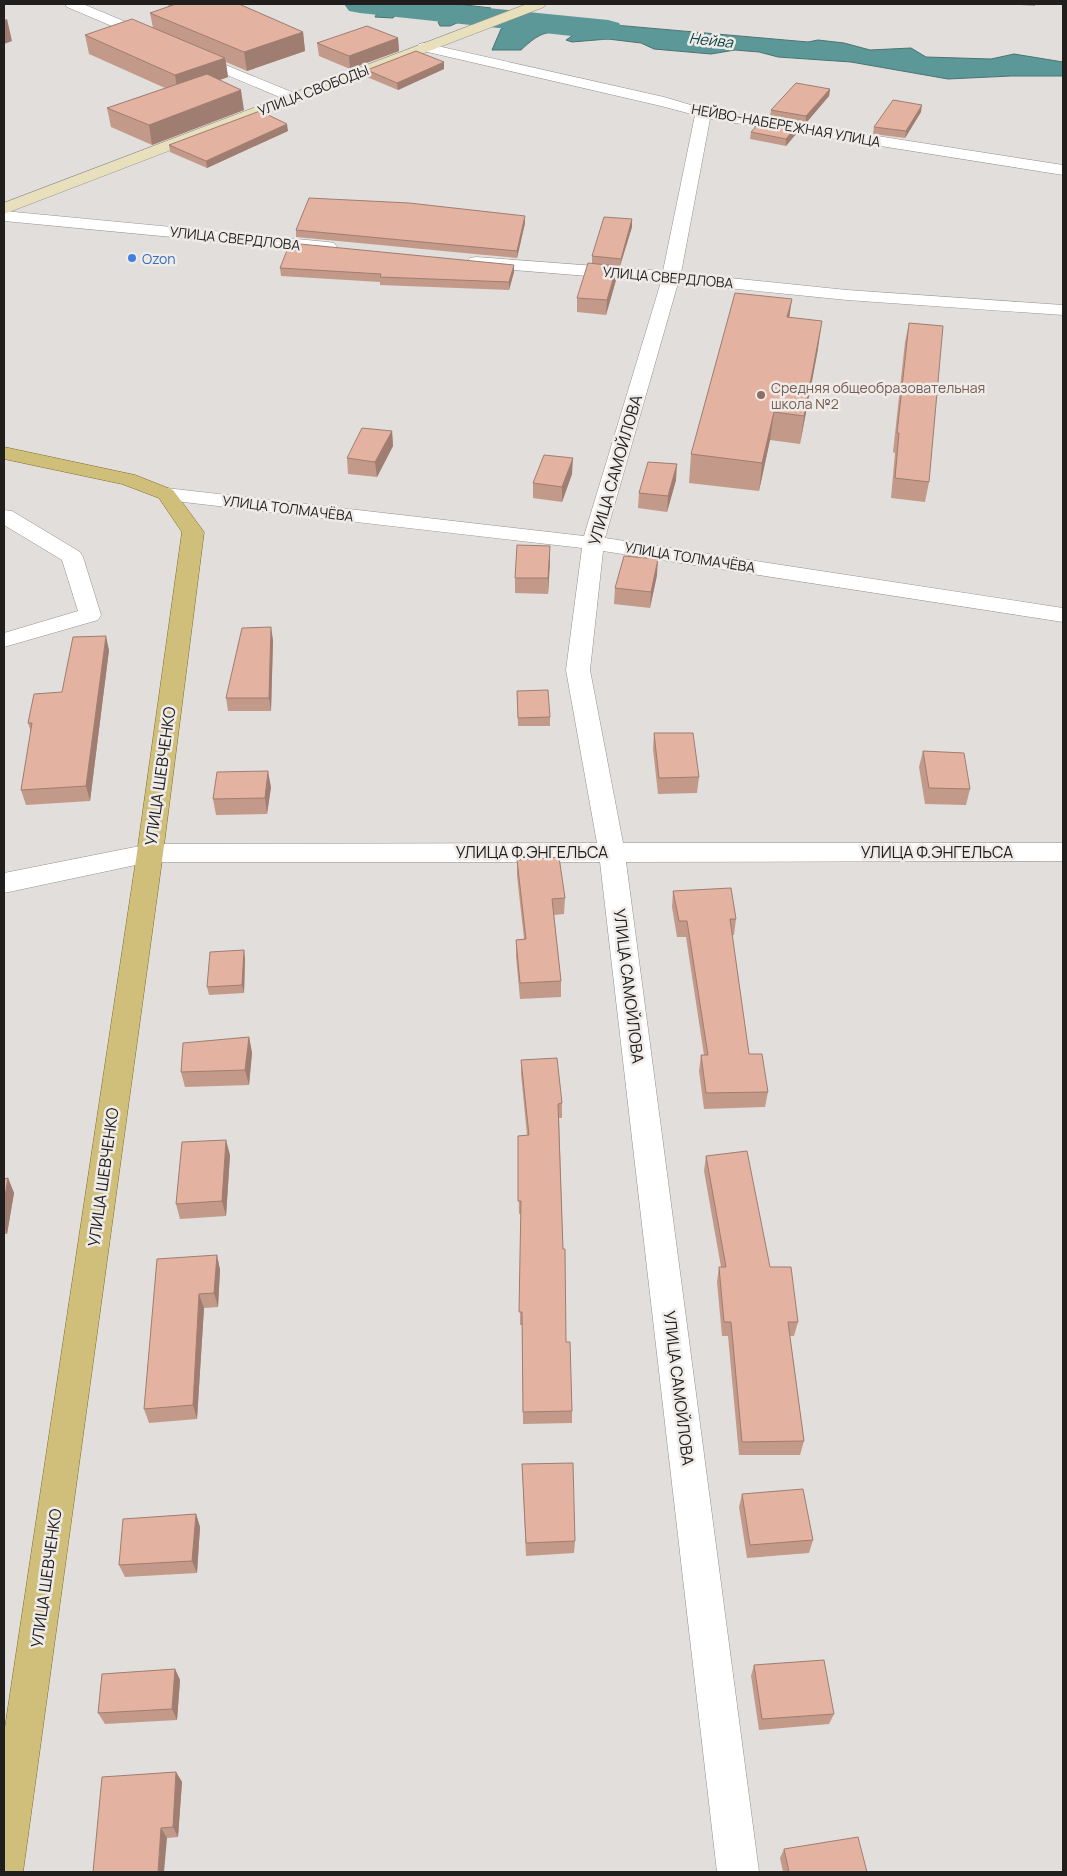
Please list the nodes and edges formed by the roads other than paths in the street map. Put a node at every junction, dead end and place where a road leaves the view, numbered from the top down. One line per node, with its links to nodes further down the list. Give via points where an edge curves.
1 (72, 4): 4 (street)
2 (539, 4): 3 (main road, УЛИЦА СВОБОДЫ)
3 (424, 47): 4 (main road, УЛИЦА СВОБОДЫ); 5 (street, НЕЙВО-НАБЕРЕЖНАЯ УЛИЦА)
4 (294, 98): 7 (main road, УЛИЦА СВОБОДЫ)
5 (703, 113): 6 (street, НЕЙВО-НАБЕРЕЖНАЯ УЛИЦА); 11 (street, УЛИЦА САМОЙЛОВА)
6 (1063, 170)
7 (4, 209)
8 (4, 216): 9 (street, УЛИЦА СВЕРДЛОВА)
9 (341, 249)
10 (460, 260): 11 (street, УЛИЦА СВЕРДЛОВА)
11 (671, 277): 12 (street, УЛИЦА СВЕРДЛОВА, via 847,295); 16 (street, УЛИЦА САМОЙЛОВА)
12 (1063, 310)
13 (4, 453): 14 (main road, via 128,479)
14 (166, 494): 16 (street, УЛИЦА ТОЛМАЧЁВА); 21 (main road, УЛИЦА ШЕВЧЕНКО, via 193,532)
15 (4, 516): 18 (street, via 72,557 90,615)
16 (593, 543): 17 (street, УЛИЦА ТОЛМАЧЁВА); 19 (street, УЛИЦА САМОЙЛОВА, via 578,670)
17 (1063, 615)
18 (4, 640)
19 (612, 852): 20 (street, УЛИЦА Ф.ЭНГЕЛЬСА); 21 (street, УЛИЦА Ф.ЭНГЕЛЬСА); 24 (street, УЛИЦА САМОЙЛОВА)
20 (1063, 852)
21 (150, 853): 22 (street, УЛИЦА Ф.ЭНГЕЛЬСА); 23 (main road, УЛИЦА ШЕВЧЕНКО)
22 (4, 883)
23 (4, 1869)
24 (738, 1872)

